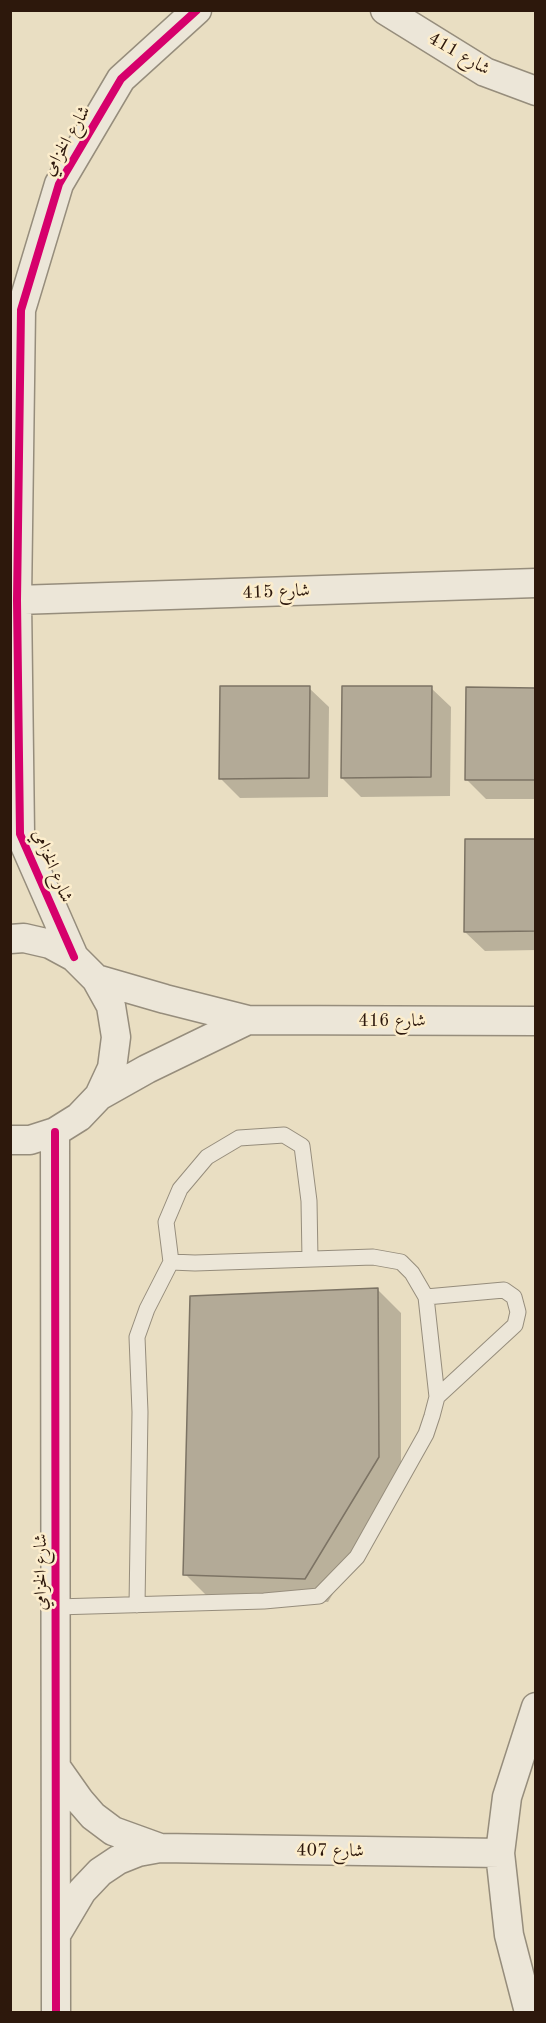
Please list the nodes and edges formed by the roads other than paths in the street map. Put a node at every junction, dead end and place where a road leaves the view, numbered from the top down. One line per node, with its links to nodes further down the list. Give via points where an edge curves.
1 (197, 10): 5 (street, شارع الخزامي, via 120,79 58,184 21,310)
2 (385, 10): 3 (street, شارع 411, via 486,72)
3 (536, 91)
4 (536, 583): 5 (street, شارع 415)
5 (17, 600): 6 (street, شارع الخزامي)
6 (15, 845): 8 (street, شارع الخزامي)
7 (10, 939): 8 (street, via 50,944)
8 (74, 957): 9 (street)
9 (96, 979): 10 (street, شارع 416); 12 (street, via 111,1006 116,1037 112,1068)
10 (248, 1020): 11 (street, شارع 416); 12 (street, شارع 416)
11 (536, 1021)
12 (99, 1096): 13 (street, via 79,1117)
13 (55, 1132): 14 (street, via 30,1140); 20 (street, شارع الخزامي)
14 (10, 1140)
15 (310, 1259): 16 (lane); 16 (lane, via 309,1202 302,1146 284,1135 239,1138 207,1157 180,1190 166,1222); 17 (lane, via 373,1257 401,1262)
16 (171, 1262): 19 (lane, via 137,1336)
17 (426, 1297): 18 (lane); 18 (lane, via 504,1290 514,1297 518,1312 515,1325)
18 (436, 1397): 19 (lane, via 426,1434 363,1548 319,1596)
19 (137, 1605): 20 (lane)
20 (56, 1607): 22 (street, شارع الخزامي)
21 (536, 1707): 24 (street, via 507,1797)
22 (56, 1767): 23 (street, شارع 407, via 93,1816 113,1831); 25 (street, شارع الخزامي)
23 (160, 1848): 24 (street, شارع 407); 25 (street, شارع 407, via 118,1860 100,1872 82,1891)
24 (500, 1853): 27 (street, via 509,1935)
25 (56, 1935): 26 (street, شارع الخزامي)
26 (56, 2013)
27 (529, 2013)

